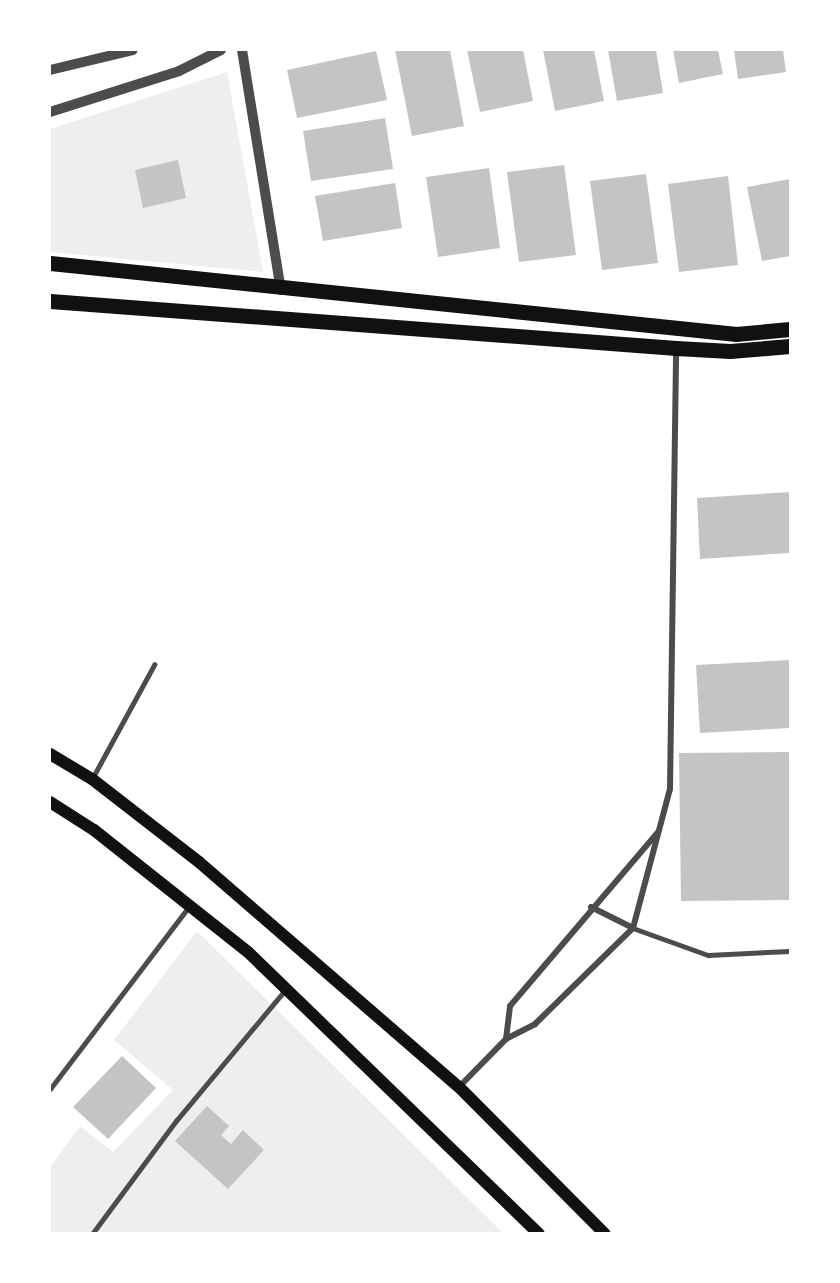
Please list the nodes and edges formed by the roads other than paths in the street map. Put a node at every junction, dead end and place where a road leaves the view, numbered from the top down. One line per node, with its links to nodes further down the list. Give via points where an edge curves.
1 (133, 50): 4 (street)
2 (221, 50): 5 (street, via 179,71)
3 (242, 50): 7 (street)
4 (50, 70)
5 (50, 112)
6 (50, 263): 7 (main road)
7 (281, 290): 9 (main road, via 736,334)
8 (50, 301): 11 (main road)
9 (790, 329)
10 (790, 346): 11 (main road, via 730,351)
11 (676, 348): 16 (street, via 670,789)
12 (154, 665): 14 (lane)
13 (50, 753): 14 (main road)
14 (92, 779): 23 (main road, via 198,862)
15 (50, 802): 17 (main road)
16 (658, 832): 18 (street); 19 (street)
17 (191, 904): 21 (main road); 24 (lane)
18 (591, 907): 19 (street); 22 (street, via 510,1006)
19 (633, 928): 20 (lane, via 708,955); 22 (street, via 535,1024)
20 (790, 951)
21 (287, 988): 25 (lane, via 176,1121); 26 (main road)
22 (506, 1039): 23 (street)
23 (459, 1087): 27 (main road)
24 (50, 1089)
25 (92, 1233)
26 (539, 1233)
27 (605, 1233)

